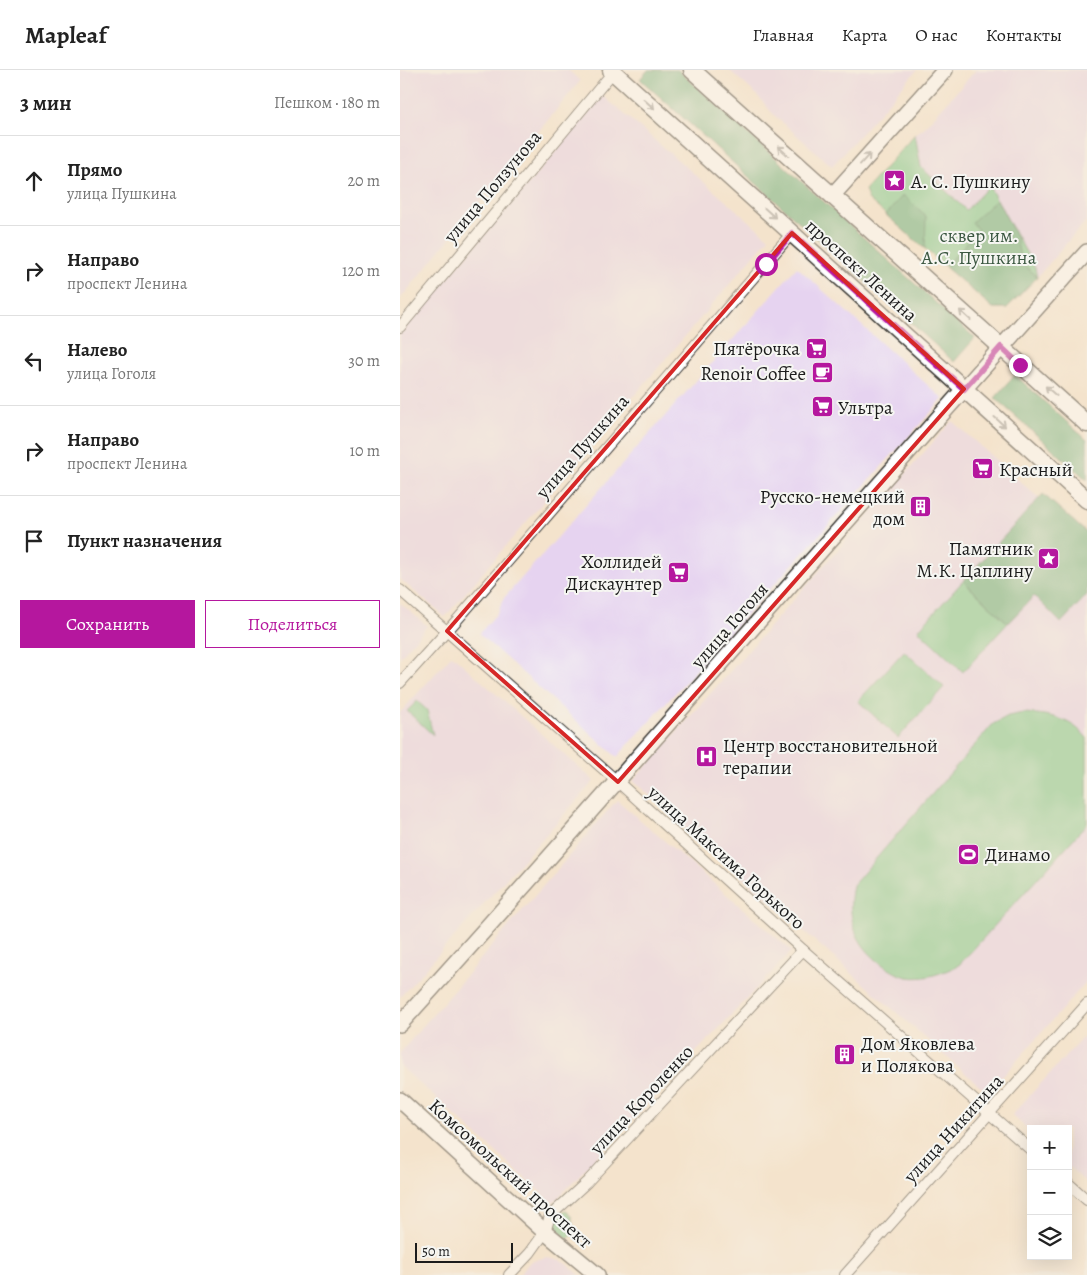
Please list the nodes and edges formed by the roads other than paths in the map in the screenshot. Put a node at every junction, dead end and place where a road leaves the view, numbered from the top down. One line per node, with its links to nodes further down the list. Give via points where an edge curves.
1 (692, 70): 4 (main road, проспект Ленина, one-way to 1)
2 (945, 70): 4 (street, one-way to 2)
3 (613, 71): 5 (main road, проспект Ленина, one-way to 5); 7 (street, улица Ползунова)
4 (832, 196): 8 (main road, проспект Ленина, one-way to 4)
5 (792, 233): 9 (main road, проспект Ленина); 13 (street, улица Пушкина)
6 (1087, 252): 8 (street, улица Гоголя)
7 (400, 327)
8 (1001, 347): 9 (street, улица Гоголя); 10 (main road, проспект Ленина, one-way to 8)
9 (964, 389): 11 (main road, проспект Ленина, one-way to 11); 15 (street, улица Гоголя)
10 (1087, 424)
11 (1087, 500)
12 (400, 590): 13 (street, улица Максима Горького)
13 (447, 631): 14 (street, улица Пушкина); 15 (street, улица Максима Горького)
14 (400, 683)
15 (618, 782): 16 (street, улица Максима Горького); 18 (street, улица Гоголя)
16 (803, 950): 20 (street, улица Максима Горького); 24 (street, улица Короленко, via 587,1182 550,1216)
17 (1087, 1004): 20 (street, улица Никитина)
18 (400, 1024)
19 (400, 1100): 24 (street, Комсомольский проспект)
20 (990, 1114): 21 (street, улица Максима Горького); 27 (street, улица Никитина)
21 (1027, 1146)
22 (1072, 1187): 23 (street)
23 (1087, 1200)
24 (544, 1232): 25 (street, улица Короленко); 26 (street, Комсомольский проспект)
25 (509, 1275)
26 (597, 1275)
27 (845, 1275)

